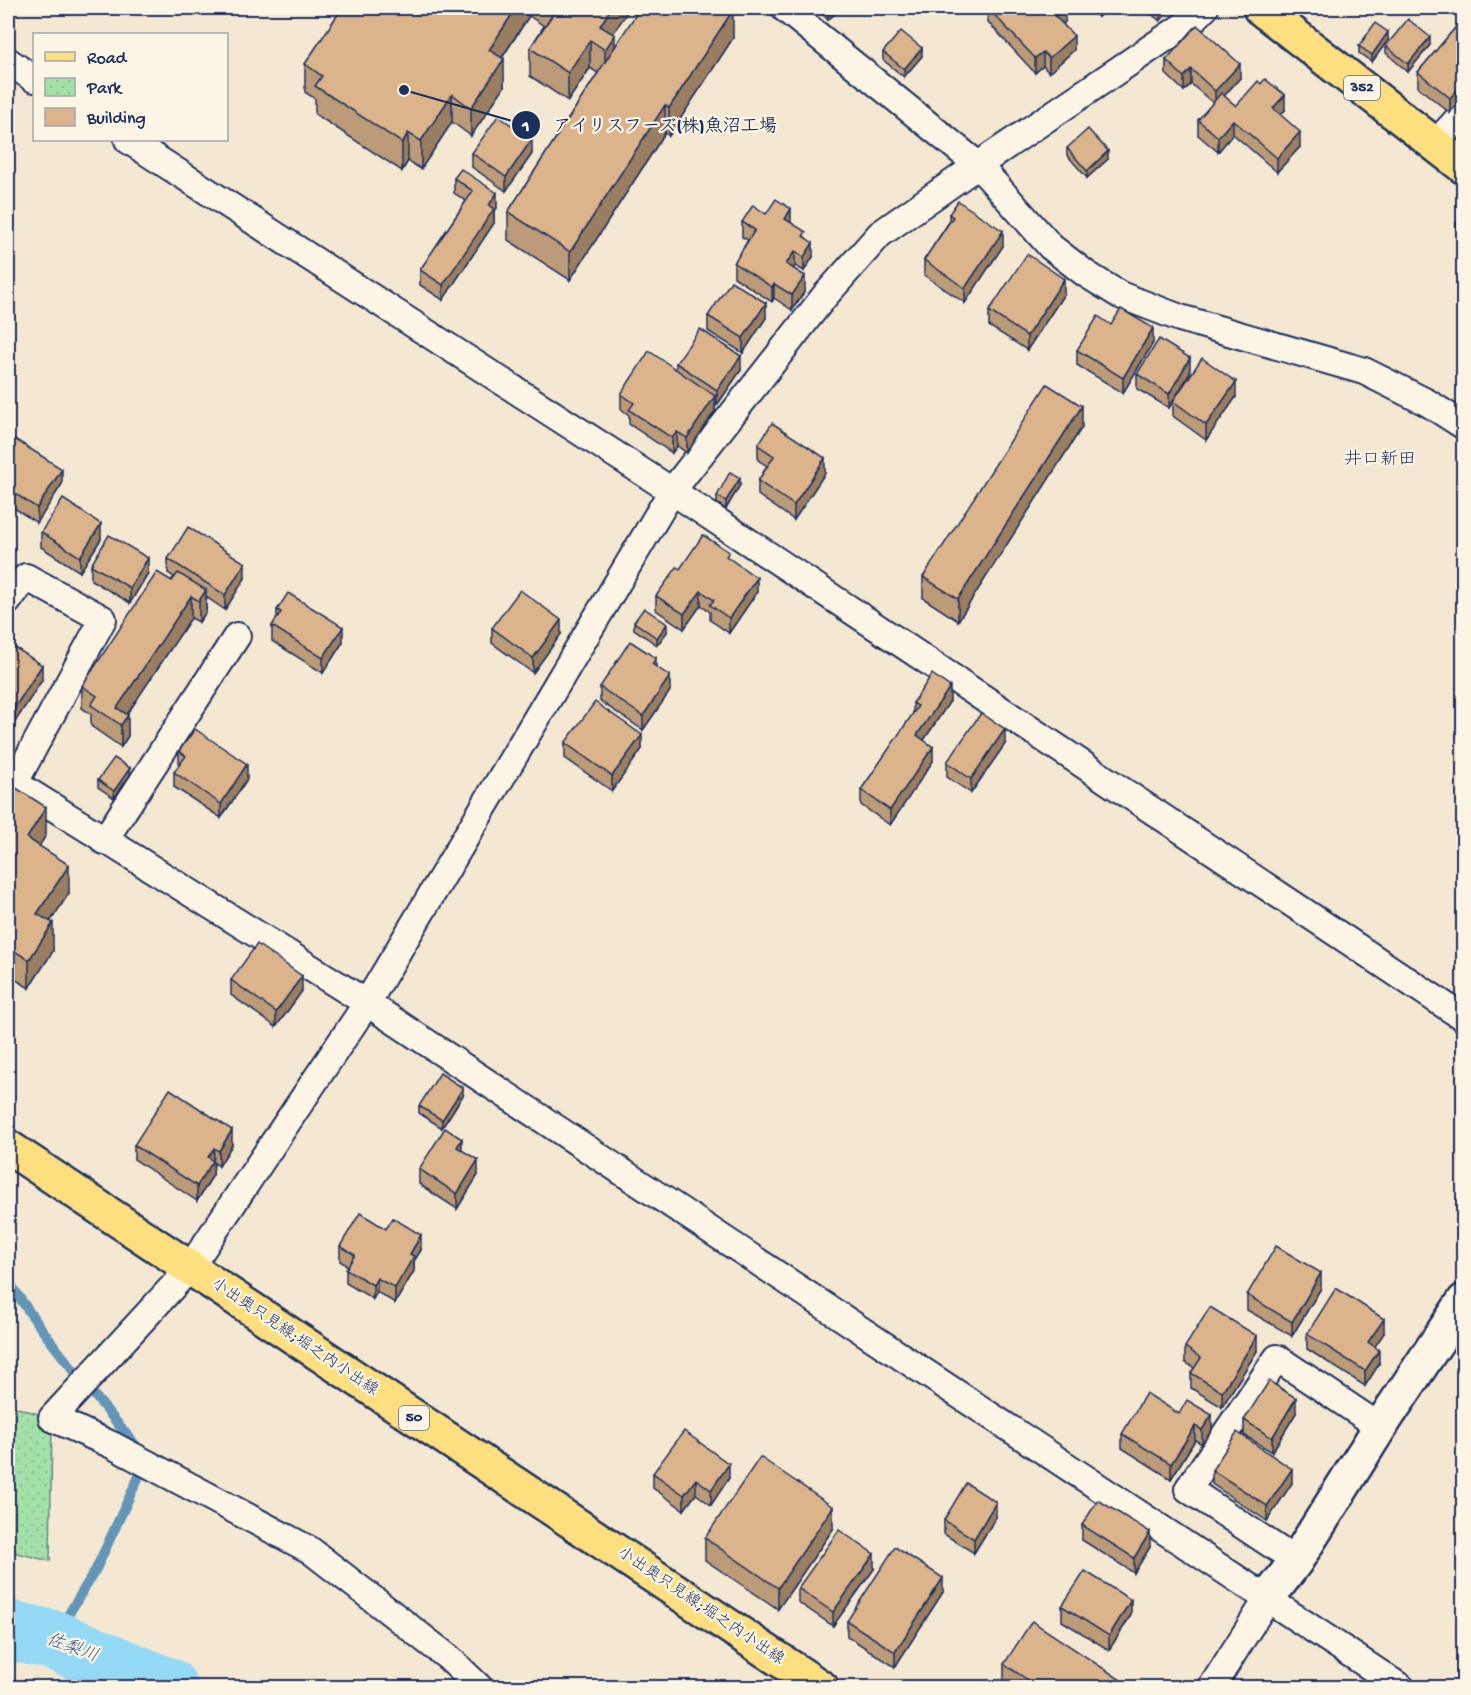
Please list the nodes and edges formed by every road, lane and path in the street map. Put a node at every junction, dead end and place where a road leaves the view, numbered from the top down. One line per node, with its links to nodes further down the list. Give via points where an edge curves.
1 (784, 8): 9 (street)
2 (1205, 8): 9 (street)
3 (1260, 8): 8 (main road, 352)
4 (8, 61): 5 (street)
5 (33, 78)
6 (1464, 112): 8 (street)
7 (130, 141): 12 (street)
8 (1435, 144): 10 (main road, 352)
9 (978, 165): 11 (street, via 1051,247 1120,295 1180,318 1364,371); 12 (street, via 880,234 824,297)
10 (1464, 167)
11 (1464, 426)
12 (672, 491): 17 (street); 18 (street)
13 (8, 601): 15 (street, via 26,577 103,619)
14 (237, 636): 16 (street)
15 (11, 782): 16 (street)
16 (104, 841): 17 (street)
17 (367, 1003): 20 (street); 24 (street)
18 (1464, 1018)
19 (8, 1147): 20 (main road, 小出奥只見線;堀之内小出線 / 50)
20 (189, 1269): 25 (street, via 52,1418 310,1550 449,1658); 26 (main road, 小出奥只見線;堀之内小出線 / 50)
21 (1464, 1301): 22 (street)
22 (1380, 1427): 23 (street); 23 (street, via 1277,1358 1188,1489)
23 (1296, 1561): 24 (street)
24 (1268, 1598): 27 (street); 28 (street)
25 (480, 1688)
26 (822, 1688)
27 (1211, 1688)
28 (1402, 1688)

